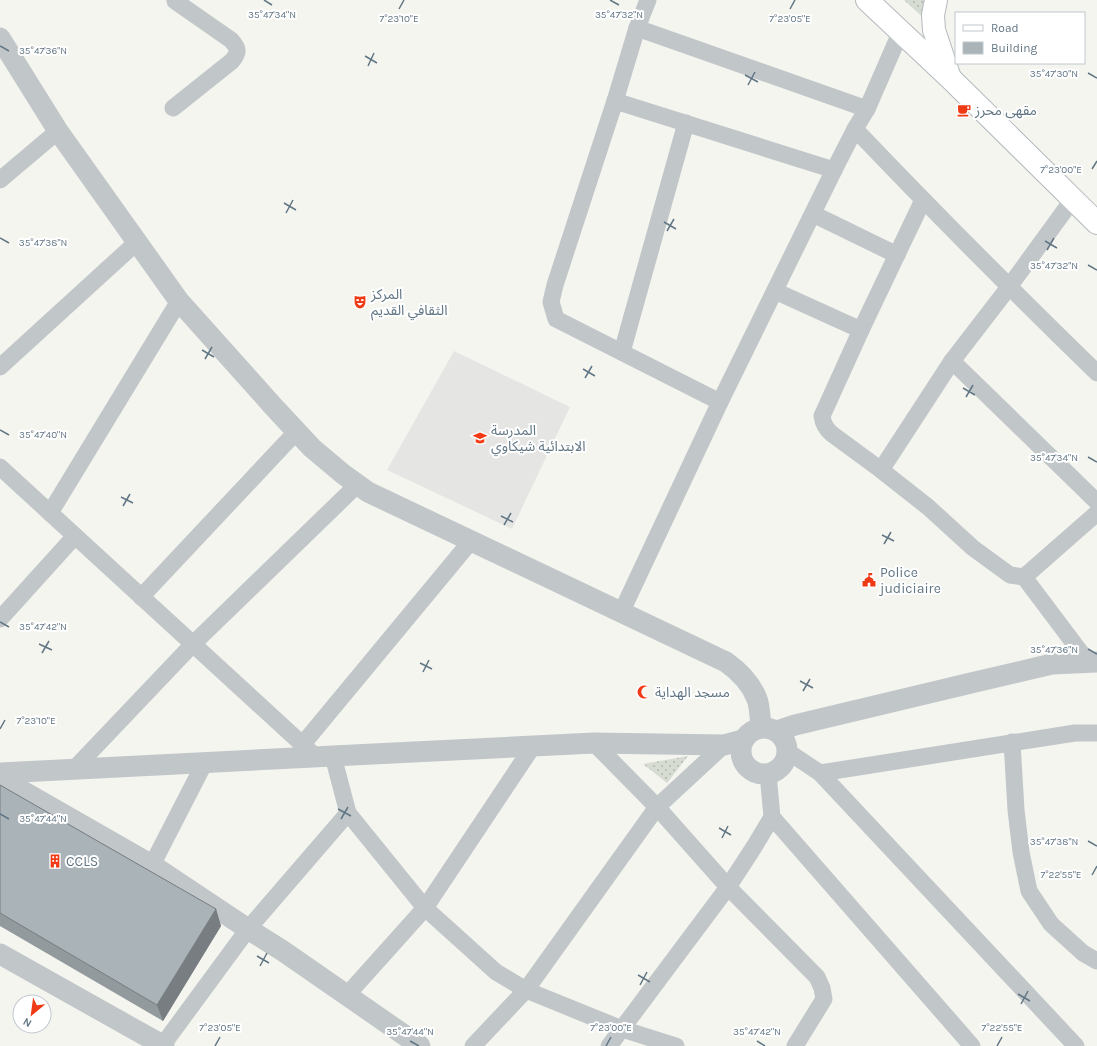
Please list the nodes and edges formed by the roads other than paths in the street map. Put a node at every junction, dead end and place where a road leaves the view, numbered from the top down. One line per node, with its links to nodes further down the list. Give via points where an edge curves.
1 (175, 0): 10 (street, via 231,40 238,52 232,61)
2 (648, 0): 5 (street)
3 (867, 0): 6 (main road)
4 (936, 0): 8 (main road, via 934,30)
5 (637, 28): 9 (street); 11 (street)
6 (901, 32): 8 (main road); 11 (street)
7 (0, 38): 14 (street)
8 (950, 78): 17 (main road)
9 (615, 101): 12 (street); 27 (street, via 551,302 556,319)
10 (173, 108)
11 (867, 109): 13 (street)
12 (686, 123): 15 (street); 27 (street)
13 (855, 129): 15 (street); 18 (street)
14 (58, 131): 16 (street); 21 (street)
15 (834, 170): 19 (street)
16 (0, 180)
17 (1073, 199): 20 (main road); 23 (street)
18 (923, 200): 22 (street); 23 (street)
19 (813, 214): 22 (street); 24 (street)
20 (1097, 223)
21 (137, 242): 25 (street); 29 (street)
22 (897, 255): 26 (street)
23 (1009, 287): 28 (street); 30 (street)
24 (775, 290): 26 (street); 31 (street)
25 (179, 301): 32 (street); 37 (street)
26 (861, 330): 33 (street, via 822,416 826,430)
27 (622, 352): 31 (street)
28 (952, 361): 33 (street); 36 (street)
29 (0, 367)
30 (1097, 372)
31 (720, 402): 43 (street)
32 (297, 431): 35 (street, via 312,448); 42 (street)
33 (881, 470): 41 (street, via 928,507 973,548 1010,575)
34 (1, 472): 37 (street)
35 (357, 485): 40 (street); 45 (street)
36 (1097, 502)
37 (50, 513): 39 (street)
38 (1097, 513): 41 (street)
39 (75, 536): 42 (street); 44 (street)
40 (471, 541): 43 (street); 54 (street)
41 (1024, 577): 46 (street)
42 (141, 597): 45 (street)
43 (621, 613): 47 (street, via 738,670 748,682)
44 (0, 619)
45 (193, 644): 54 (street); 56 (street)
46 (1093, 662): 47 (street, via 1052,664)
47 (769, 729): 49 (street, via 754,729); 53 (street, via 782,736)
48 (1097, 733): 50 (street, via 1075,733)
49 (734, 742): 51 (street); 59 (street, via 741,747 743,761 747,767 753,772); 61 (street)
50 (1012, 742): 58 (street); 69 (street, via 1016,810 1029,891 1051,924)
51 (594, 743): 52 (street); 61 (street)
52 (533, 746): 54 (street); 66 (street)
53 (787, 751): 58 (street); 59 (street, via 782,766)
54 (317, 752): 55 (street); 62 (street)
55 (205, 762): 56 (street); 64 (street)
56 (74, 769): 57 (street)
57 (0, 773)
58 (820, 773): 80 (street)
59 (768, 774): 63 (street)
60 (0, 778): 64 (street)
61 (656, 807): 65 (street); 70 (street)
62 (348, 813): 66 (street); 67 (street)
63 (772, 816): 65 (street); 79 (street)
64 (152, 865): 67 (street)
65 (728, 887): 72 (street); 78 (street, via 817,978 822,988 824,999)
66 (425, 908): 70 (street, via 496,972); 71 (street)
67 (248, 929): 71 (street); 73 (street)
68 (0, 954): 73 (street)
69 (1097, 961)
70 (526, 990): 72 (street); 75 (street)
71 (347, 995): 74 (street)
72 (622, 1028): 76 (street); 77 (street)
73 (163, 1046)
74 (420, 1046)
75 (473, 1046)
76 (609, 1046)
77 (676, 1046)
78 (795, 1046)
79 (972, 1046)
80 (1076, 1046)

